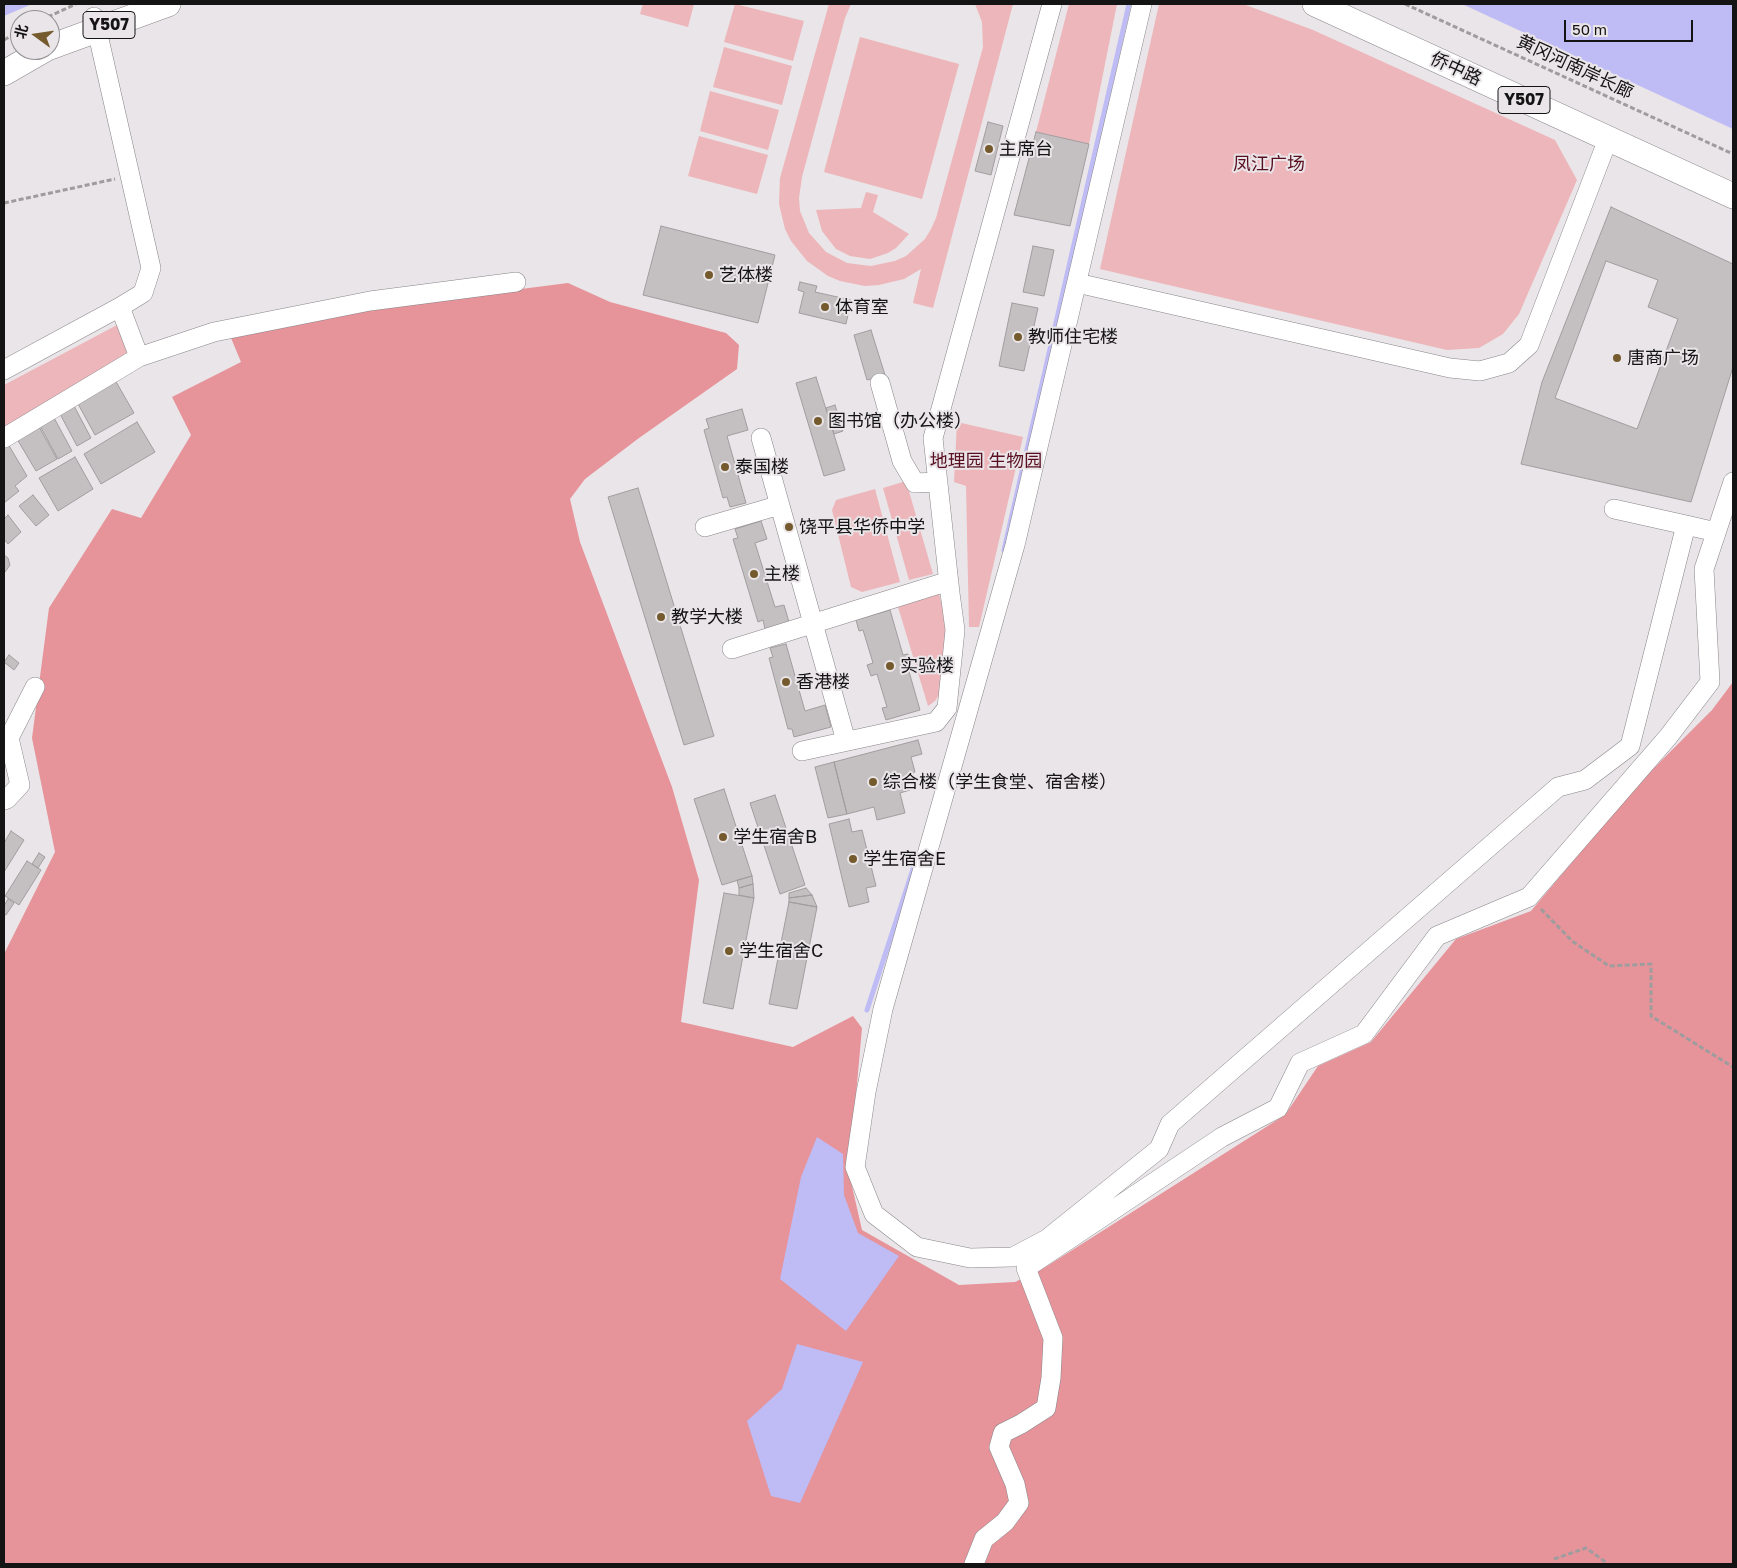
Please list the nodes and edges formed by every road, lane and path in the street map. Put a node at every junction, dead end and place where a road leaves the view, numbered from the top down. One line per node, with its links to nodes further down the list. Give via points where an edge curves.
1 (76, 4): 7 (path)
2 (168, 4): 9 (main road, Y507)
3 (1052, 4): 25 (street, via 933,438)
4 (1142, 4): 18 (street)
5 (1315, 4): 12 (main road, 侨中路 / Y507)
6 (1405, 4): 13 (path, 黄冈河南岸长廊)
7 (60, 11)
8 (94, 17): 14 (street)
9 (60, 42)
10 (27, 60): 11 (main road)
11 (4, 73)
12 (1608, 139): 15 (main road, 侨中路 / Y507); 18 (street, via 1529,345 1509,363 1480,371 1450,368)
13 (1733, 154)
14 (130, 175): 16 (path); 19 (street, via 151,268 143,293)
15 (1733, 196)
16 (4, 203)
17 (516, 282): 20 (street, via 370,301 293,316 214,332)
18 (1077, 283): 29 (street, via 1015,545 883,1009 866,1092 855,1167 874,1214 917,1247 970,1258 1013,1257 1047,1238 1159,1149 1170,1124 1558,787 1585,780 1630,746)
19 (120, 308): 20 (street); 21 (street)
20 (140, 357): 23 (street)
21 (4, 370)
22 (880, 383): 25 (street, via 902,461 915,482)
23 (4, 438)
24 (761, 438): 27 (street)
25 (938, 482): 32 (street)
26 (1733, 482): 31 (street)
27 (780, 505): 30 (street); 33 (street)
28 (1614, 509): 29 (street)
29 (1686, 525): 31 (street)
30 (704, 527)
31 (1716, 532): 39 (street, via 1704,569 1710,682 1668,737)
32 (949, 581): 33 (street); 36 (street, via 955,630 947,708 936,722)
33 (813, 624): 34 (street); 36 (street)
34 (732, 649)
35 (35, 687): 38 (street, via 9,738 20,785)
36 (846, 741): 37 (street)
37 (802, 751)
38 (4, 800)
39 (1529, 897): 40 (path, via 1572,940 1609,966 1651,964 1651,1016); 42 (street, via 1436,936 1364,1034 1300,1063 1278,1108 1222,1138 1026,1268 1053,1338 1046,1408 1003,1433 1000,1447 1019,1503 984,1539)
40 (1733, 1067)
41 (1554, 1559): 43 (path, via 1586,1548)
42 (974, 1564)
43 (1607, 1564)

